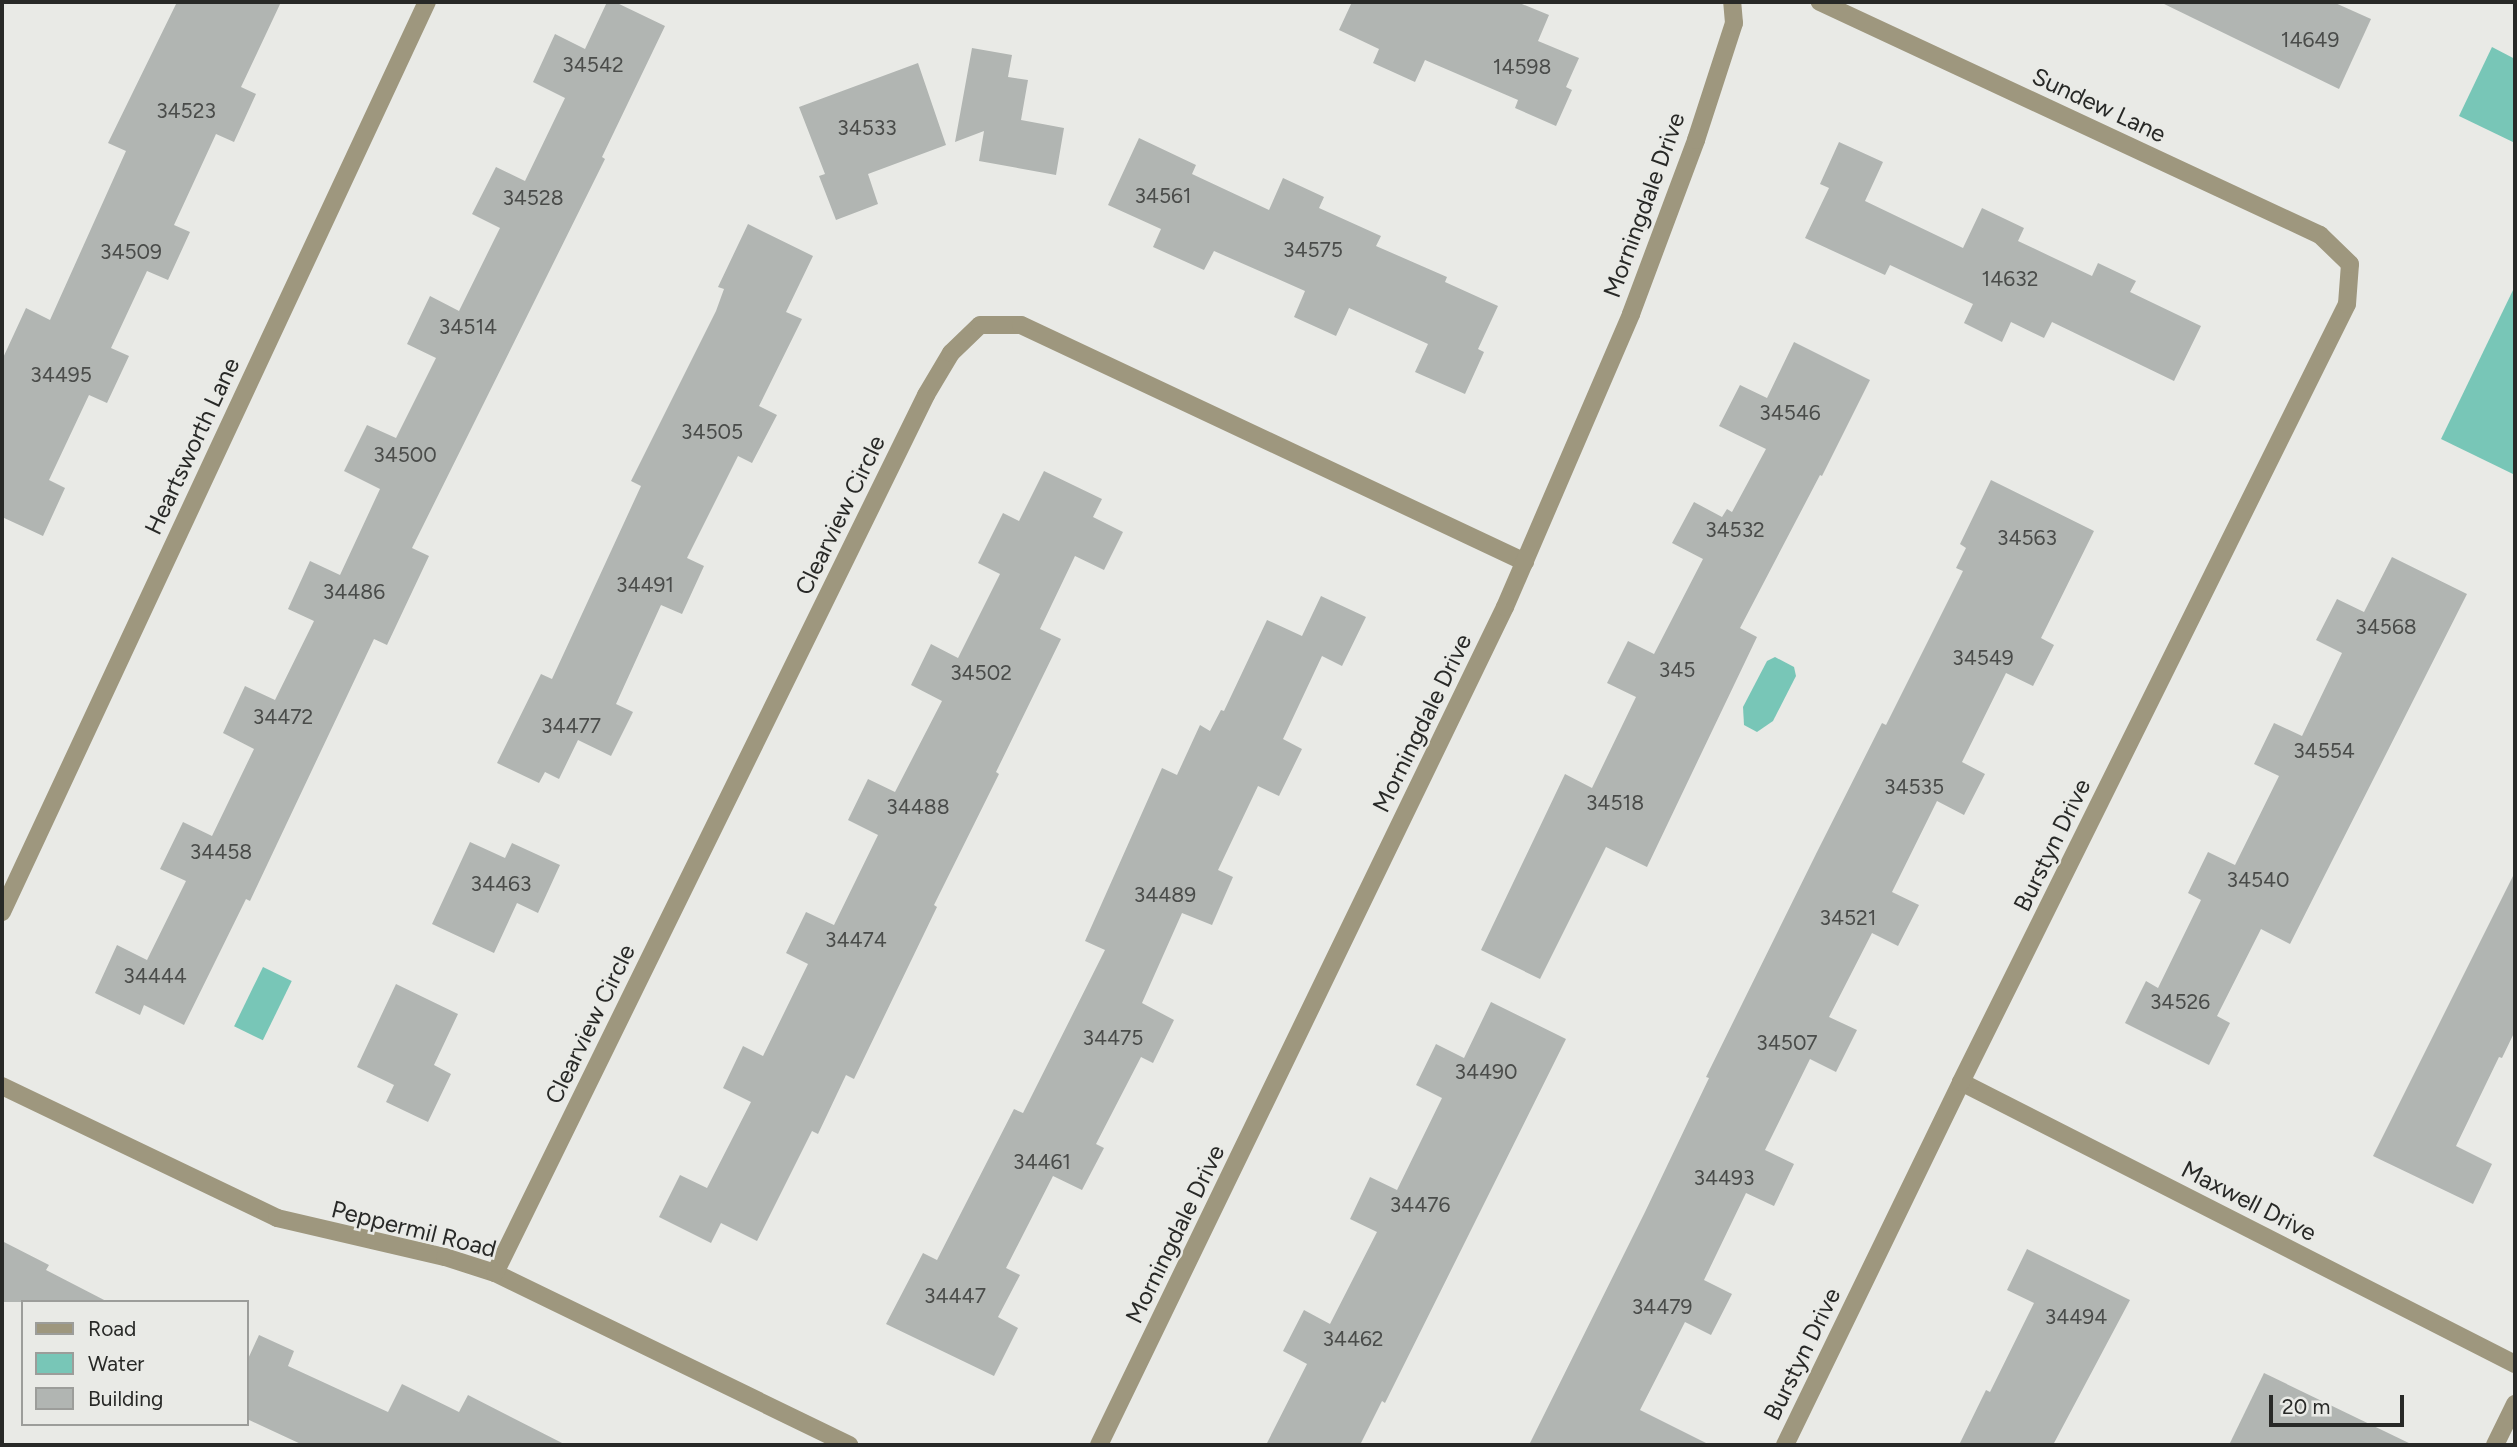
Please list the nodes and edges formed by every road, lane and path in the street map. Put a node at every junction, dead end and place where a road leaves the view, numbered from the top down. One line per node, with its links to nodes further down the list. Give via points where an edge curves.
1 (427, 2): 6 (street, Heartsworth Lane)
2 (1732, 2): 5 (street, Morningdale Drive, via 1734,23 1696,140 1631,314)
3 (1820, 2): 4 (street, Sundew Lane, via 2320,235)
4 (2350, 264): 7 (street, Burstyn Drive, via 2347,304)
5 (1525, 562): 9 (street, Clearview Circle, via 1021,325 980,325 951,353 926,395); 13 (street, Morningdale Drive)
6 (2, 912)
7 (1961, 1082): 10 (street, Maxwell Drive); 14 (street, Burstyn Drive)
8 (2, 1086): 9 (street, Peppermil Road, via 277,1218)
9 (495, 1273): 12 (street, Peppermil Road)
10 (2515, 1364)
11 (2515, 1404): 15 (street)
12 (849, 1445)
13 (1099, 1445)
14 (1785, 1445)
15 (2495, 1445)

